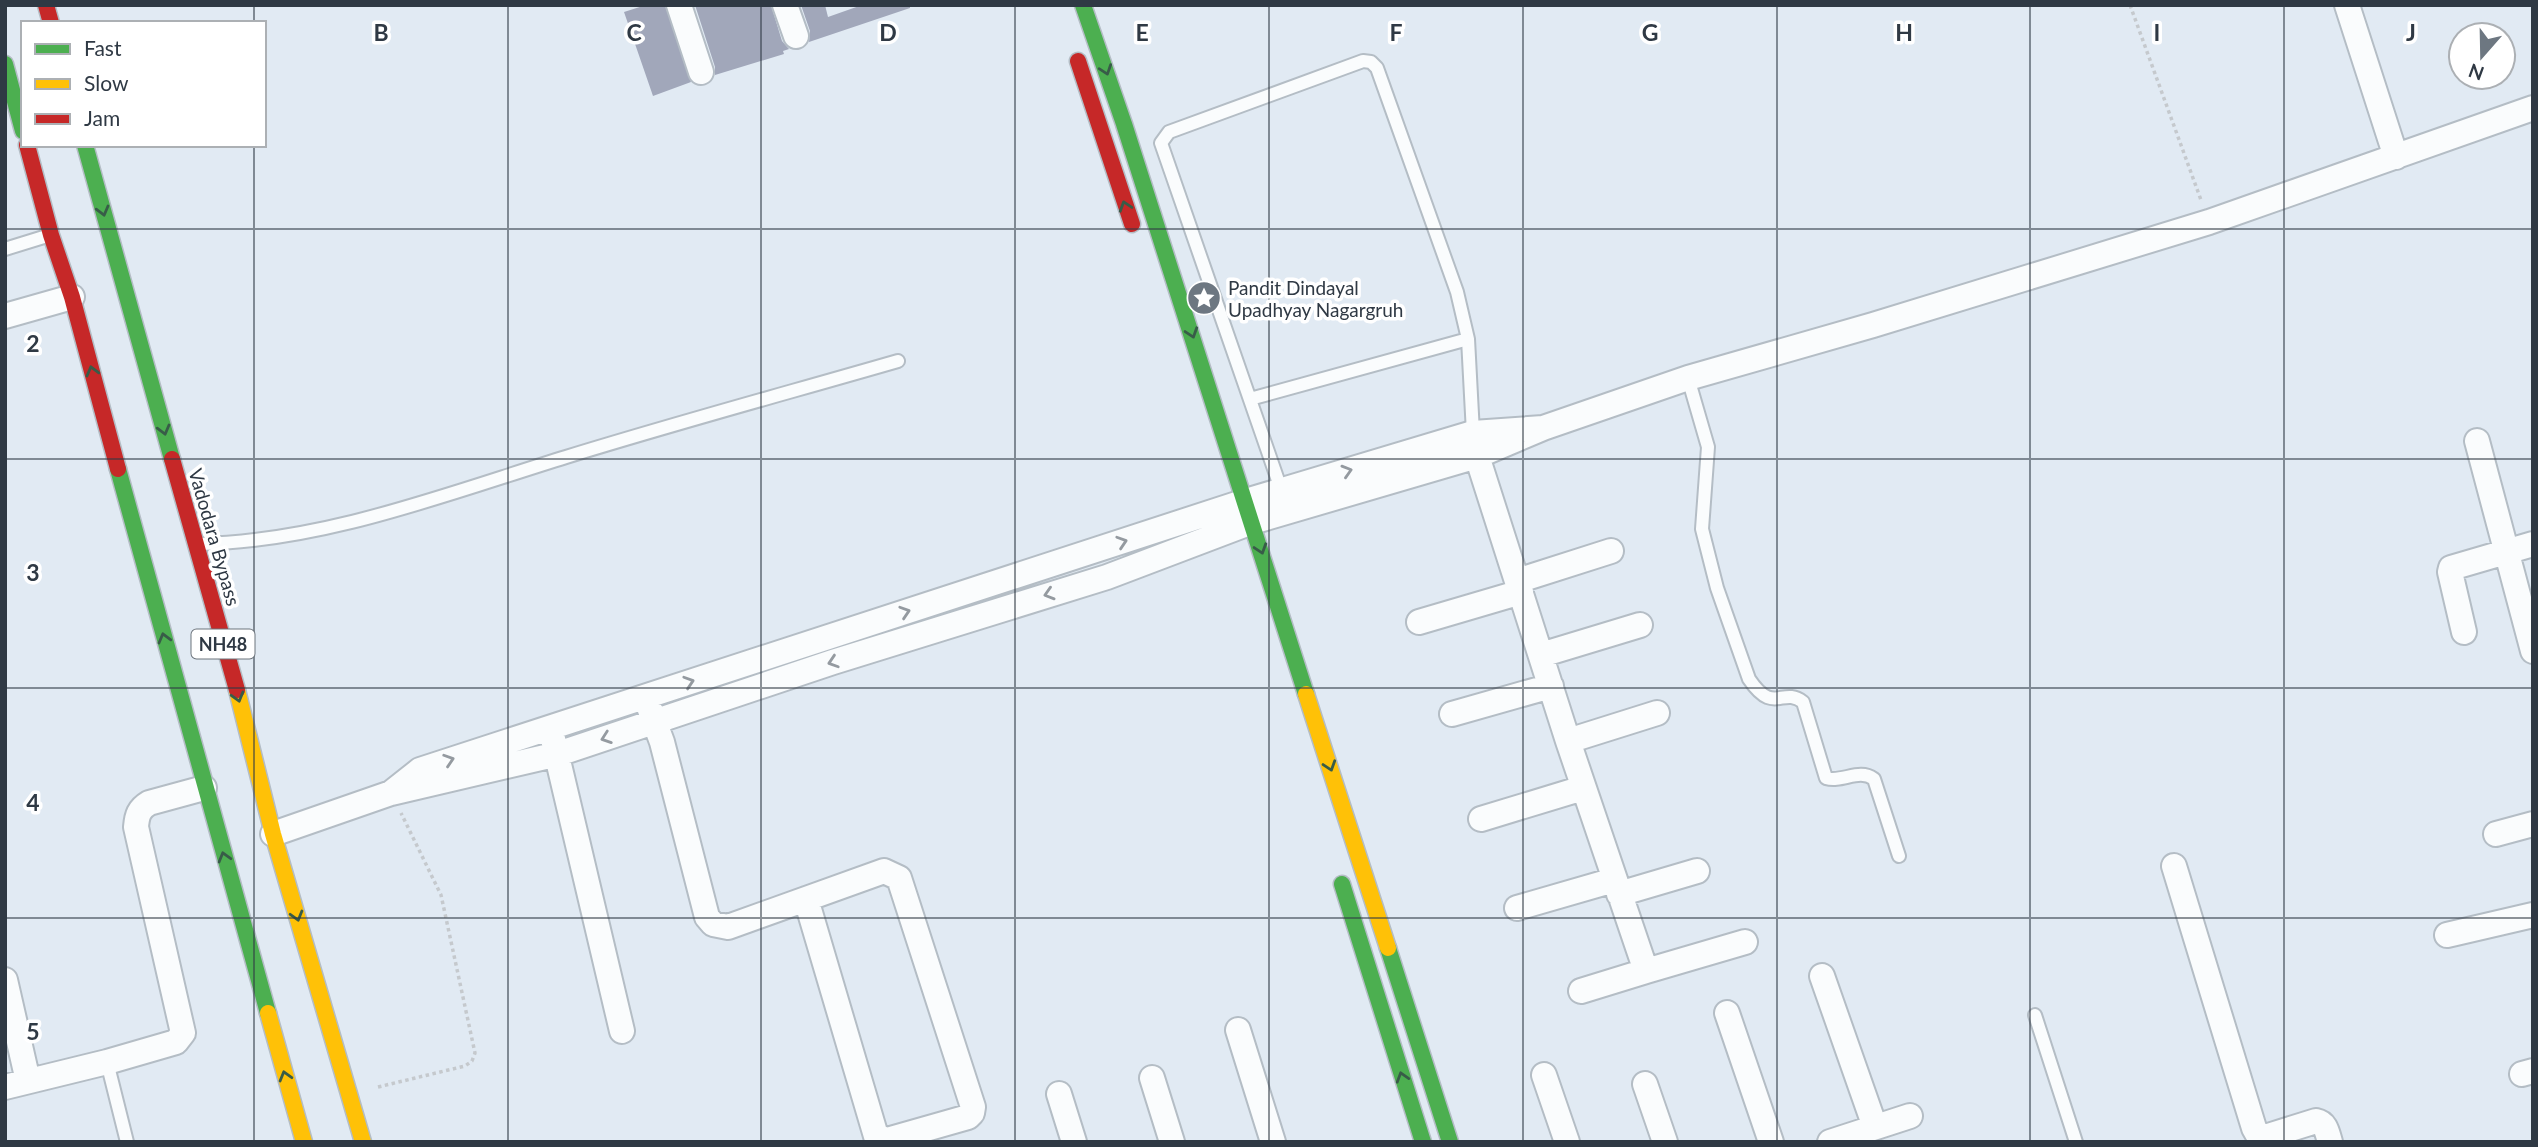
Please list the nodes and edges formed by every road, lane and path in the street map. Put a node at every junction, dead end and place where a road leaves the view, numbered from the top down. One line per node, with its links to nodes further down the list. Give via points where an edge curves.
1 (679, 5): 9 (street)
2 (785, 5): 6 (street)
3 (1083, 5): 28 (main road, one-way to 28, via 1125,124)
4 (2130, 5): 15 (path)
5 (2347, 5): 14 (street)
6 (796, 36)
7 (1072, 45): 17 (main road, one-way to 7)
8 (5, 64): 11 (main road)
9 (701, 72)
10 (2533, 108): 14 (street)
11 (21, 123)
12 (28, 147): 16 (main road, NH48)
13 (86, 147): 29 (main road, Vadodara Bypass / NH48, one-way to 29)
14 (2396, 157): 15 (street)
15 (2209, 222): 23 (street)
16 (51, 235): 18 (lane); 19 (main road, NH48)
17 (1138, 243)
18 (5, 249)
19 (72, 297): 20 (street); 47 (main road, NH48, one-way to 19)
20 (5, 316)
21 (1468, 339): 24 (lane); 24 (lane, via 1457,292 1377,68 1363,61 1169,132 1161,143); 26 (lane)
22 (898, 361): 29 (lane, via 400,509 283,537)
23 (1688, 378): 26 (street, via 1543,428); 54 (lane, via 1708,447 1702,529 1749,679 1770,699 1791,697 1803,702 1826,778 1865,774 1874,779)
24 (1250, 399): 27 (lane)
25 (2477, 440): 32 (street)
26 (1475, 445): 27 (street); 33 (street)
27 (1286, 500): 28 (street)
28 (1235, 516): 40 (street, one-way to 28); 43 (street, one-way to 43, via 1107,576); 88 (main road, one-way to 88)
29 (195, 544): 52 (main road, Vadodara Bypass / NH48, one-way to 52)
30 (2533, 544): 32 (street)
31 (1611, 551): 33 (street)
32 (2506, 551): 36 (street, via 2451,568); 37 (street)
33 (1519, 586): 34 (street); 38 (street)
34 (1419, 622)
35 (1640, 625): 38 (street)
36 (2463, 632)
37 (2533, 651)
38 (1541, 655): 39 (street)
39 (1551, 686): 42 (street); 45 (street)
40 (645, 696): 43 (street); 44 (street)
41 (1657, 713): 45 (street)
42 (1452, 715)
43 (655, 721): 46 (street, one-way to 46); 59 (street, via 707,917 713,924 728,927)
44 (550, 727): 46 (street); 49 (street, one-way to 44, via 420,770)
45 (1568, 741): 48 (street)
46 (558, 754): 49 (street); 71 (street)
47 (204, 788): 72 (street, via 142,807 137,815 182,1037); 82 (main road, NH48, one-way to 47)
48 (1583, 788): 50 (street); 58 (street)
49 (391, 793): 52 (street); 77 (path, via 441,895 475,1053 465,1066)
50 (1481, 819)
51 (2533, 824): 53 (street)
52 (273, 834): 77 (main road, Vadodara Bypass / NH48, one-way to 77)
53 (2496, 834)
54 (1899, 856)
55 (1335, 862): 87 (main road, one-way to 55)
56 (2174, 866): 94 (street, via 2254,1128 2265,1137 2322,1122)
57 (1697, 870): 58 (street)
58 (1617, 887): 60 (street); 64 (street)
59 (806, 899): 59 (street, via 884,870 899,878 973,1107 968,1117 887,1140 876,1136)
60 (1517, 908)
61 (2533, 915): 62 (street)
62 (2447, 935)
63 (1745, 942): 64 (street)
64 (1646, 971): 67 (street)
65 (1822, 976): 80 (street)
66 (5, 980): 75 (street)
67 (1581, 992)
68 (1727, 1013): 91 (street)
69 (2035, 1015): 93 (lane)
70 (1238, 1030): 86 (street)
71 (622, 1031)
72 (107, 1062): 75 (street); 81 (lane)
73 (1544, 1075): 89 (street)
74 (1152, 1078): 85 (street)
75 (17, 1084)
76 (1646, 1084): 90 (street)
77 (349, 1093): 83 (main road, Vadodara Bypass / NH48)
78 (1059, 1094): 84 (street)
79 (1910, 1116): 80 (street)
80 (1875, 1128): 92 (street)
81 (127, 1142)
82 (304, 1142)
83 (363, 1142)
84 (1074, 1142)
85 (1172, 1142)
86 (1273, 1142)
87 (1423, 1142)
88 (1450, 1142)
89 (1567, 1142)
90 (1665, 1142)
91 (1771, 1142)
92 (1830, 1142)
93 (2076, 1142)
94 (2330, 1142)

